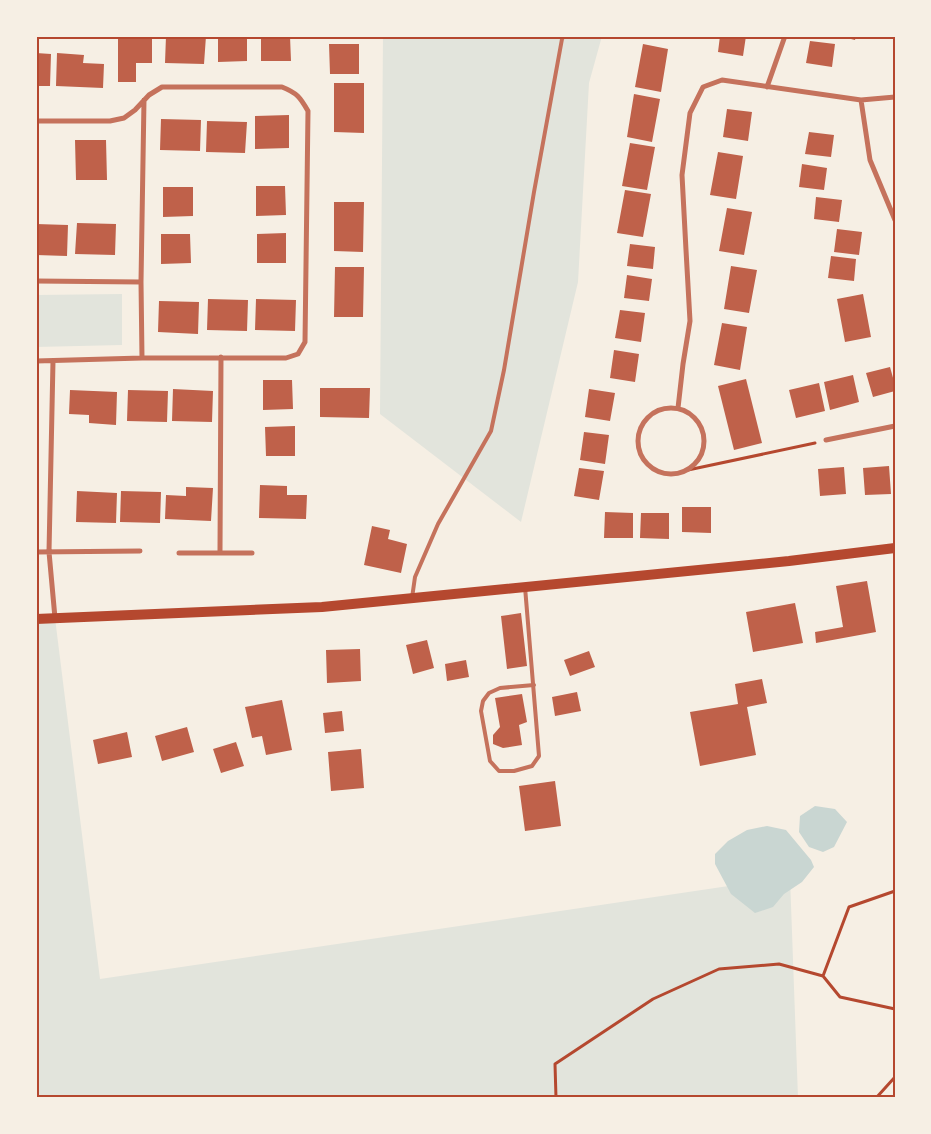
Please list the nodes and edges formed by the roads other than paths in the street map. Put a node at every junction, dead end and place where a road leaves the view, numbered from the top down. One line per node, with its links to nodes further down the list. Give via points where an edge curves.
1 (564, 36): 26 (lane, via 491,431 438,524 415,577)
2 (785, 36): 3 (street)
3 (767, 87): 6 (street); 15 (street, via 722,80 703,87 690,113 682,175 690,321)
4 (895, 97): 6 (street)
5 (144, 100): 7 (street, via 124,118 110,121); 10 (street); 11 (street, via 162,88 282,88 294,92 308,110 305,342 298,354 286,358)
6 (861, 100): 8 (street, via 870,160)
7 (36, 121)
8 (895, 220)
9 (36, 281): 10 (street)
10 (141, 282): 12 (street)
11 (221, 357): 12 (street); 22 (street)
12 (142, 358): 13 (street)
13 (53, 360): 14 (street); 20 (street)
14 (36, 361)
15 (678, 408): 15 (street, via 657,410 648,416 638,435 637,446 646,465 666,475 688,470 703,453 703,430 693,416)
16 (895, 426): 17 (street)
17 (826, 440)
18 (895, 548): 25 (main road, via 789,562)
19 (36, 552): 20 (street)
20 (49, 552): 21 (street); 27 (street)
21 (140, 552)
22 (220, 552): 23 (street); 24 (street)
23 (180, 553)
24 (252, 553)
25 (525, 587): 26 (main road); 29 (lane)
26 (412, 598): 27 (main road, via 322,607)
27 (55, 618): 28 (main road)
28 (36, 619)
29 (534, 685): 29 (lane, via 538,756 532,766 514,771 499,770 490,761 481,711 484,701 489,693 500,688)

